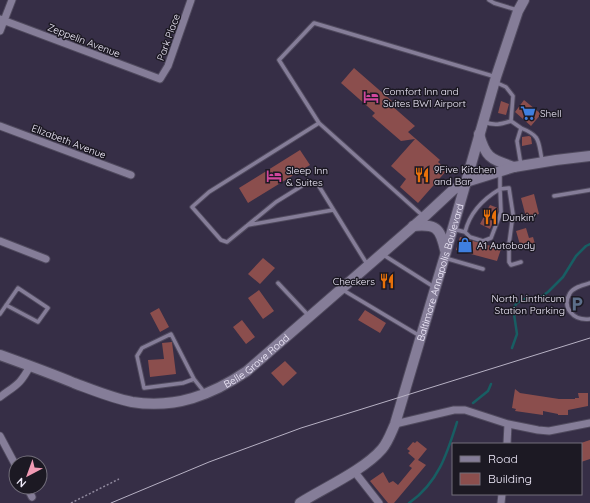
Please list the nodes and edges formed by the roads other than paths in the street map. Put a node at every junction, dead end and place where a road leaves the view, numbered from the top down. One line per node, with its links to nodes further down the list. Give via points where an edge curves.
1 (12, 0): 6 (street)
2 (192, 0): 8 (street, Park Place, via 168,66)
3 (490, 0): 5 (lane)
4 (524, 0): 5 (main road, Baltimore Annapolis Boulevard)
5 (518, 11): 9 (main road, Baltimore Annapolis Boulevard)
6 (2, 19): 7 (street); 8 (street, Zeppelin Avenue)
7 (0, 31)
8 (160, 79)
9 (495, 79): 10 (lane, via 510,90 513,96); 11 (main road, Baltimore Annapolis Boulevard); 12 (lane, via 314,23 279,60)
10 (511, 121): 11 (lane, via 495,125); 14 (lane)
11 (482, 122): 15 (main road, Baltimore Annapolis Boulevard)
12 (319, 123): 26 (lane); 27 (lane, via 210,192 192,208 224,242)
13 (0, 126): 20 (street, Elizabeth Avenue)
14 (521, 128): 17 (lane, via 536,136); 18 (lane, via 517,141)
15 (479, 132): 18 (main road, via 486,154 492,159); 21 (main road, Baltimore Annapolis Boulevard)
16 (590, 156): 17 (main road, Belle Grove Road)
17 (542, 162): 18 (main road, Belle Grove Road)
18 (517, 167): 19 (main road, Belle Grove Road)
19 (500, 172): 21 (main road, Belle Grove Road); 22 (lane)
20 (131, 175)
21 (466, 182): 26 (main road, Belle Grove Road, via 453,190); 29 (main road, Baltimore Annapolis Boulevard)
22 (500, 189): 30 (lane, via 479,206 468,222); 30 (lane, via 501,212 491,238 483,241 470,237); 35 (lane, via 509,188 513,214 509,262 511,265)
23 (590, 190): 24 (lane)
24 (554, 196)
25 (333, 210): 27 (lane); 27 (lane, via 317,183 305,184); 36 (lane)
26 (424, 217): 28 (main road, Belle Grove Road)
27 (246, 225)
28 (413, 226): 32 (main road, Belle Grove Road); 33 (main road, via 435,227 442,237)
29 (453, 228): 30 (lane); 33 (main road, Baltimore Annapolis Boulevard)
30 (465, 232)
31 (0, 241): 34 (street)
32 (381, 253): 36 (main road, Belle Grove Road); 41 (lane)
33 (445, 255): 37 (lane); 41 (main road, Baltimore Annapolis Boulevard)
34 (46, 259)
35 (521, 262)
36 (368, 265): 40 (main road, Belle Grove Road)
37 (483, 269)
38 (278, 283): 44 (lane)
39 (590, 283): 45 (lane, via 575,288 568,299 568,307 572,314 584,320)
40 (341, 288): 44 (main road, Belle Grove Road); 46 (lane)
41 (435, 288): 46 (main road, Baltimore Annapolis Boulevard)
42 (6, 305): 42 (lane, via 38,322 48,308 18,288); 43 (lane)
43 (0, 314)
44 (309, 316): 50 (main road, Belle Grove Road, via 247,371)
45 (590, 319)
46 (421, 337): 53 (main road, Baltimore Annapolis Boulevard)
47 (0, 355): 48 (main road, Belle Grove Road)
48 (30, 366): 50 (main road, Belle Grove Road, via 132,402 176,402); 51 (street, via 18,385)
49 (194, 379): 49 (lane, via 171,334 142,348 137,356 144,388); 50 (lane)
50 (205, 394)
51 (0, 397)
52 (590, 423): 54 (street, via 549,431)
53 (395, 424): 54 (street, via 454,410 465,410); 58 (main road, Baltimore Annapolis Boulevard, via 382,449)
54 (508, 424): 56 (street)
55 (0, 436): 57 (street)
56 (506, 443)
57 (10, 455)
58 (354, 471): 59 (main road, Baltimore Annapolis Boulevard); 60 (street)
59 (300, 503)
60 (379, 503)

